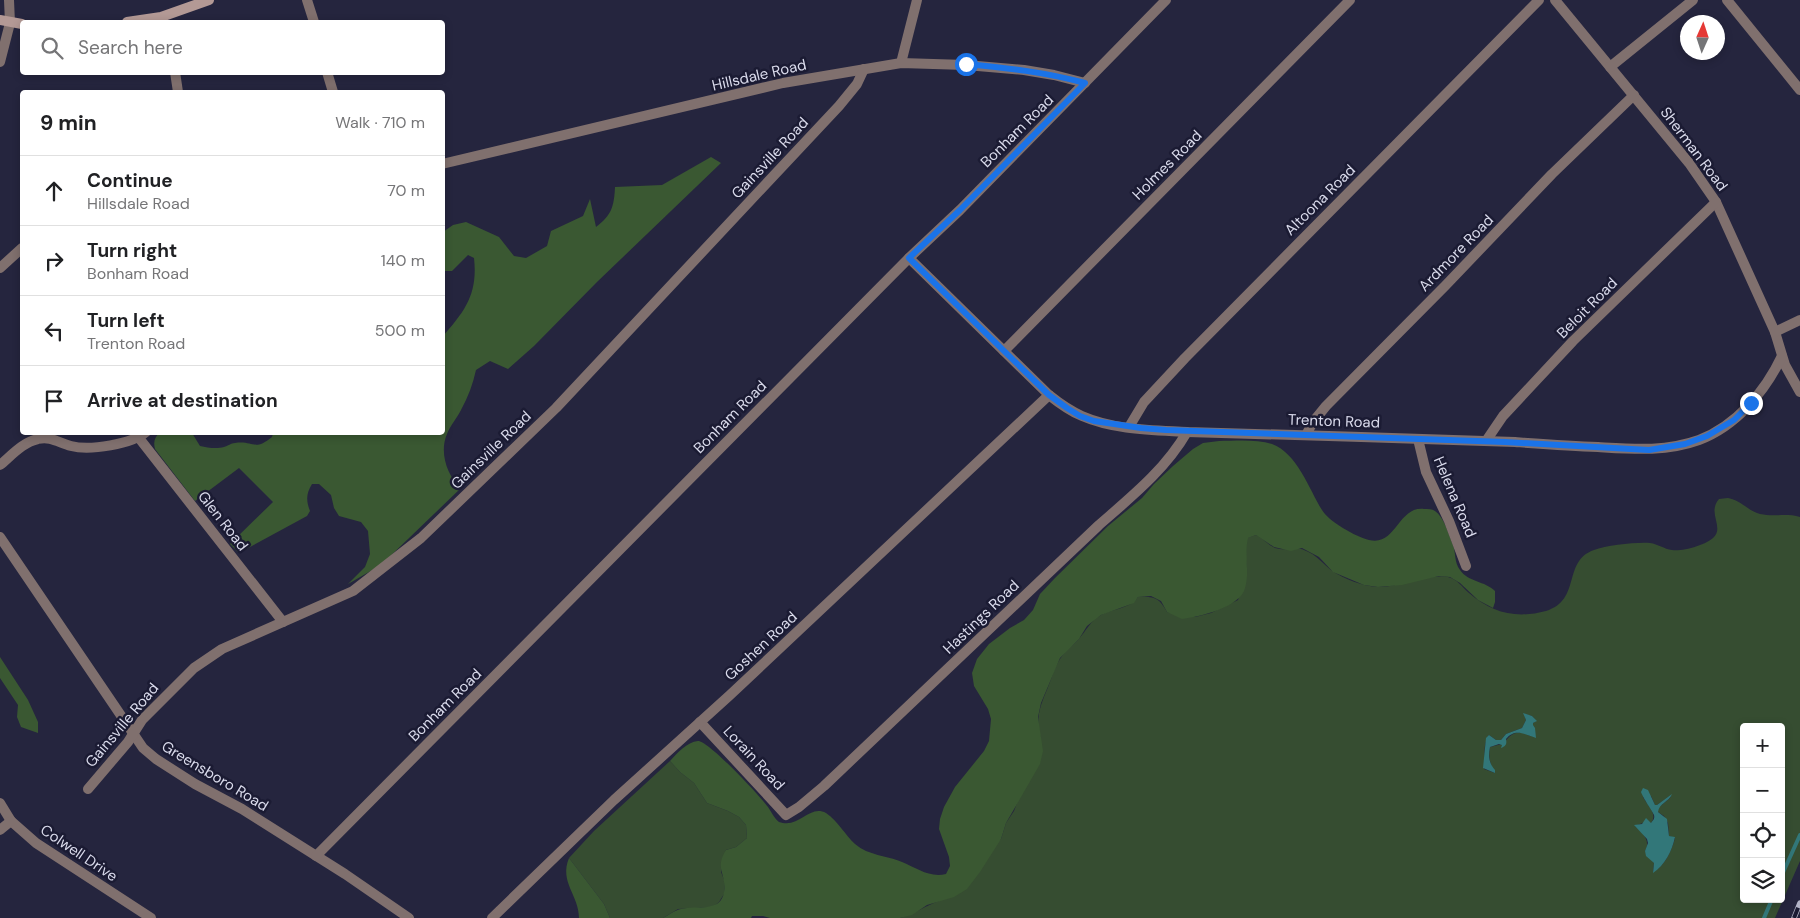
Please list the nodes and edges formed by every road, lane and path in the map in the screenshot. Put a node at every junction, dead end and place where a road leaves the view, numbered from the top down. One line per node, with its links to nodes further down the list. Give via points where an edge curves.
1 (9, 0): 13 (street)
2 (209, 0): 11 (main road)
3 (306, 0): 12 (street)
4 (917, 0): 16 (street)
5 (1166, 0): 21 (street, Bonham Road)
6 (1350, 0): 33 (street, Holmes Road)
7 (1538, 0): 37 (street, Altoona Road, via 1190,352 1144,402)
8 (1555, 0): 17 (street, Sherman Road)
9 (1693, 0): 17 (street)
10 (1727, 0): 24 (street)
11 (161, 20)
12 (313, 20)
13 (5, 21): 14 (main road); 15 (street)
14 (20, 24)
15 (0, 62)
16 (901, 63): 18 (street, Hillsdale Road); 21 (street, Hillsdale Road, via 966,64 1024,70)
17 (1610, 67): 25 (street, Sherman Road)
18 (864, 69): 26 (street, Hillsdale Road, via 783,83); 46 (street, Gainsville Road, via 857,84 839,106 556,408 428,531 353,592)
19 (175, 75): 22 (street)
20 (328, 75): 23 (street)
21 (1085, 83): 29 (street, Bonham Road)
22 (178, 90)
23 (332, 90)
24 (1800, 90)
25 (1634, 96): 27 (street, Sherman Road, via 1690,163); 40 (street, Ardmore Road, via 1552,174 1326,406)
26 (445, 163)
27 (1716, 202): 32 (street, Sherman Road); 42 (street, Beloit Road, via 1573,342 1503,416)
28 (20, 250): 30 (street)
29 (909, 258): 33 (street, Trenton Road); 54 (street, Bonham Road)
30 (0, 268)
31 (1800, 320): 32 (street)
32 (1775, 332): 34 (street, Sherman Road)
33 (1004, 351): 36 (street, Trenton Road)
34 (1782, 356): 35 (street, Sherman Road); 42 (street, Trenton Road, via 1761,390 1739,415 1714,433 1685,444 1640,450)
35 (1800, 392)
36 (1049, 395): 37 (street, Trenton Road, via 1080,416); 47 (street, Goshen Road)
37 (1129, 427): 38 (street, Trenton Road)
38 (1186, 432): 40 (street, Trenton Road); 51 (street, Hastings Road, via 1169,458 1140,490 838,772)
39 (143, 435): 43 (street, via 112,445 86,447 48,438 36,439 24,444); 46 (street, Glen Road)
40 (1306, 435): 41 (street, Trenton Road)
41 (1418, 439): 42 (street, Trenton Road); 45 (street, Helena Road, via 1426,472)
42 (1486, 441)
43 (0, 465)
44 (0, 537): 48 (street, Greensboro Road)
45 (1466, 566)
46 (283, 622): 48 (street, Gainsville Road, via 222,650 194,668 149,712)
47 (700, 722): 51 (street, Lorain Road); 57 (street, Goshen Road)
48 (133, 735): 49 (street, Gainsville Road); 54 (street, Greensboro Road, via 156,759)
49 (88, 788)
50 (0, 803): 52 (street, Colwell Drive)
51 (786, 815)
52 (11, 821): 53 (street); 55 (street, Colwell Drive, via 36,843)
53 (0, 830)
54 (316, 856): 56 (street, Greensboro Road)
55 (151, 918)
56 (410, 918)
57 (492, 918)

